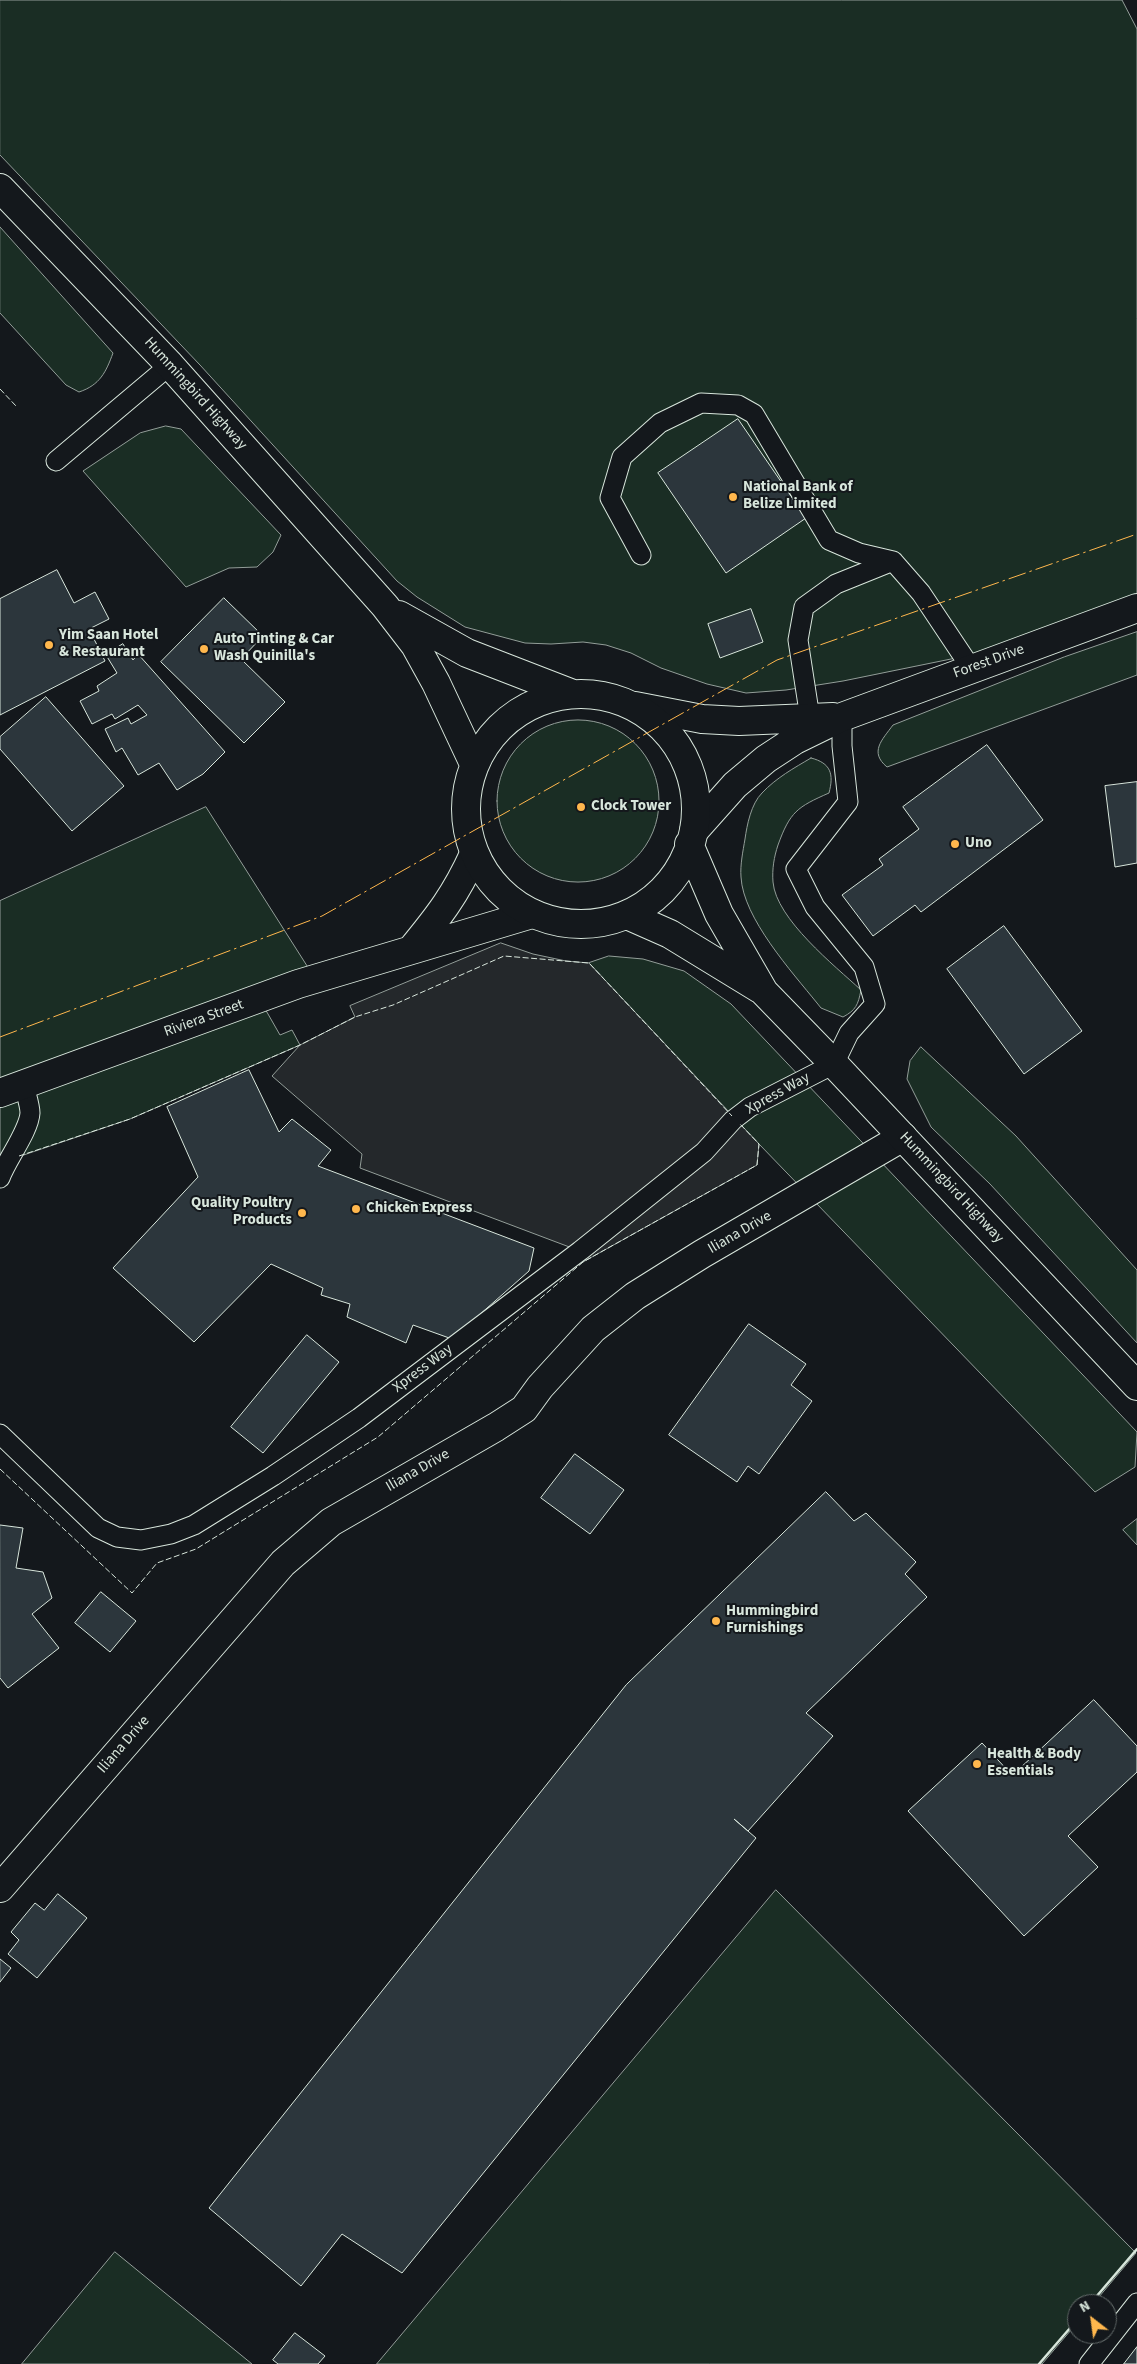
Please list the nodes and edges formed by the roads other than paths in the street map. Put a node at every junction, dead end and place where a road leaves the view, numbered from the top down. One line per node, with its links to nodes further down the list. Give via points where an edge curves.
1 (0, 188): 2 (main road, Hummingbird Highway)
2 (170, 365): 3 (lane); 6 (main road, Hummingbird Highway)
3 (56, 461)
4 (641, 555): 5 (lane, via 610,498 622,457 660,423 701,402 738,405 754,414 829,540 859,553)
5 (893, 561): 8 (lane, via 921,594); 12 (lane, via 836,584 804,607 798,640)
6 (385, 606): 9 (main road, Hummingbird Highway, via 467,653); 13 (main road, Hummingbird Highway, via 415,645)
7 (1137, 608): 8 (main road, Forest Drive)
8 (972, 668): 11 (main road, Forest Drive)
9 (573, 694): 10 (main road, via 605,696); 13 (main road, via 542,700 514,715 491,737)
10 (636, 706): 12 (main road, Forest Drive, via 702,719); 14 (main road, via 665,729 686,759 696,794)
11 (842, 717): 12 (main road, Forest Drive); 14 (main road, Forest Drive, via 795,740 766,759 735,785); 20 (lane, via 848,802 796,869 815,907 864,967 875,1004 849,1033)
12 (810, 718)
13 (474, 764): 15 (main road, via 466,793 466,824)
14 (692, 837): 17 (main road, via 681,865 658,894); 19 (main road, Hummingbird Highway, via 719,914)
15 (474, 854): 16 (main road, via 488,878 508,899); 18 (main road, via 461,884)
16 (532, 914): 17 (main road, via 563,923 595,924); 18 (main road, Riviera Street)
17 (627, 915): 19 (main road, Hummingbird Highway, via 670,934)
18 (411, 950): 21 (main road, Riviera Street, via 298,984)
19 (764, 992): 20 (main road, Hummingbird Highway)
20 (834, 1064): 22 (main road, Hummingbird Highway); 25 (lane, Xpress Way, via 750,1107 696,1158 580,1251 375,1406 273,1476 172,1534 141,1540 117,1537 98,1528)
21 (12, 1089): 23 (lane, via 30,1113 20,1141)
22 (903, 1137): 24 (main road, Hummingbird Highway); 26 (main road, Iliana Drive, via 635,1296 593,1329 524,1409 331,1522 283,1563)
23 (0, 1178)
24 (1137, 1386)
25 (0, 1434)
26 (0, 1888)
27 (1137, 2303): 28 (lane)
28 (1089, 2364)

